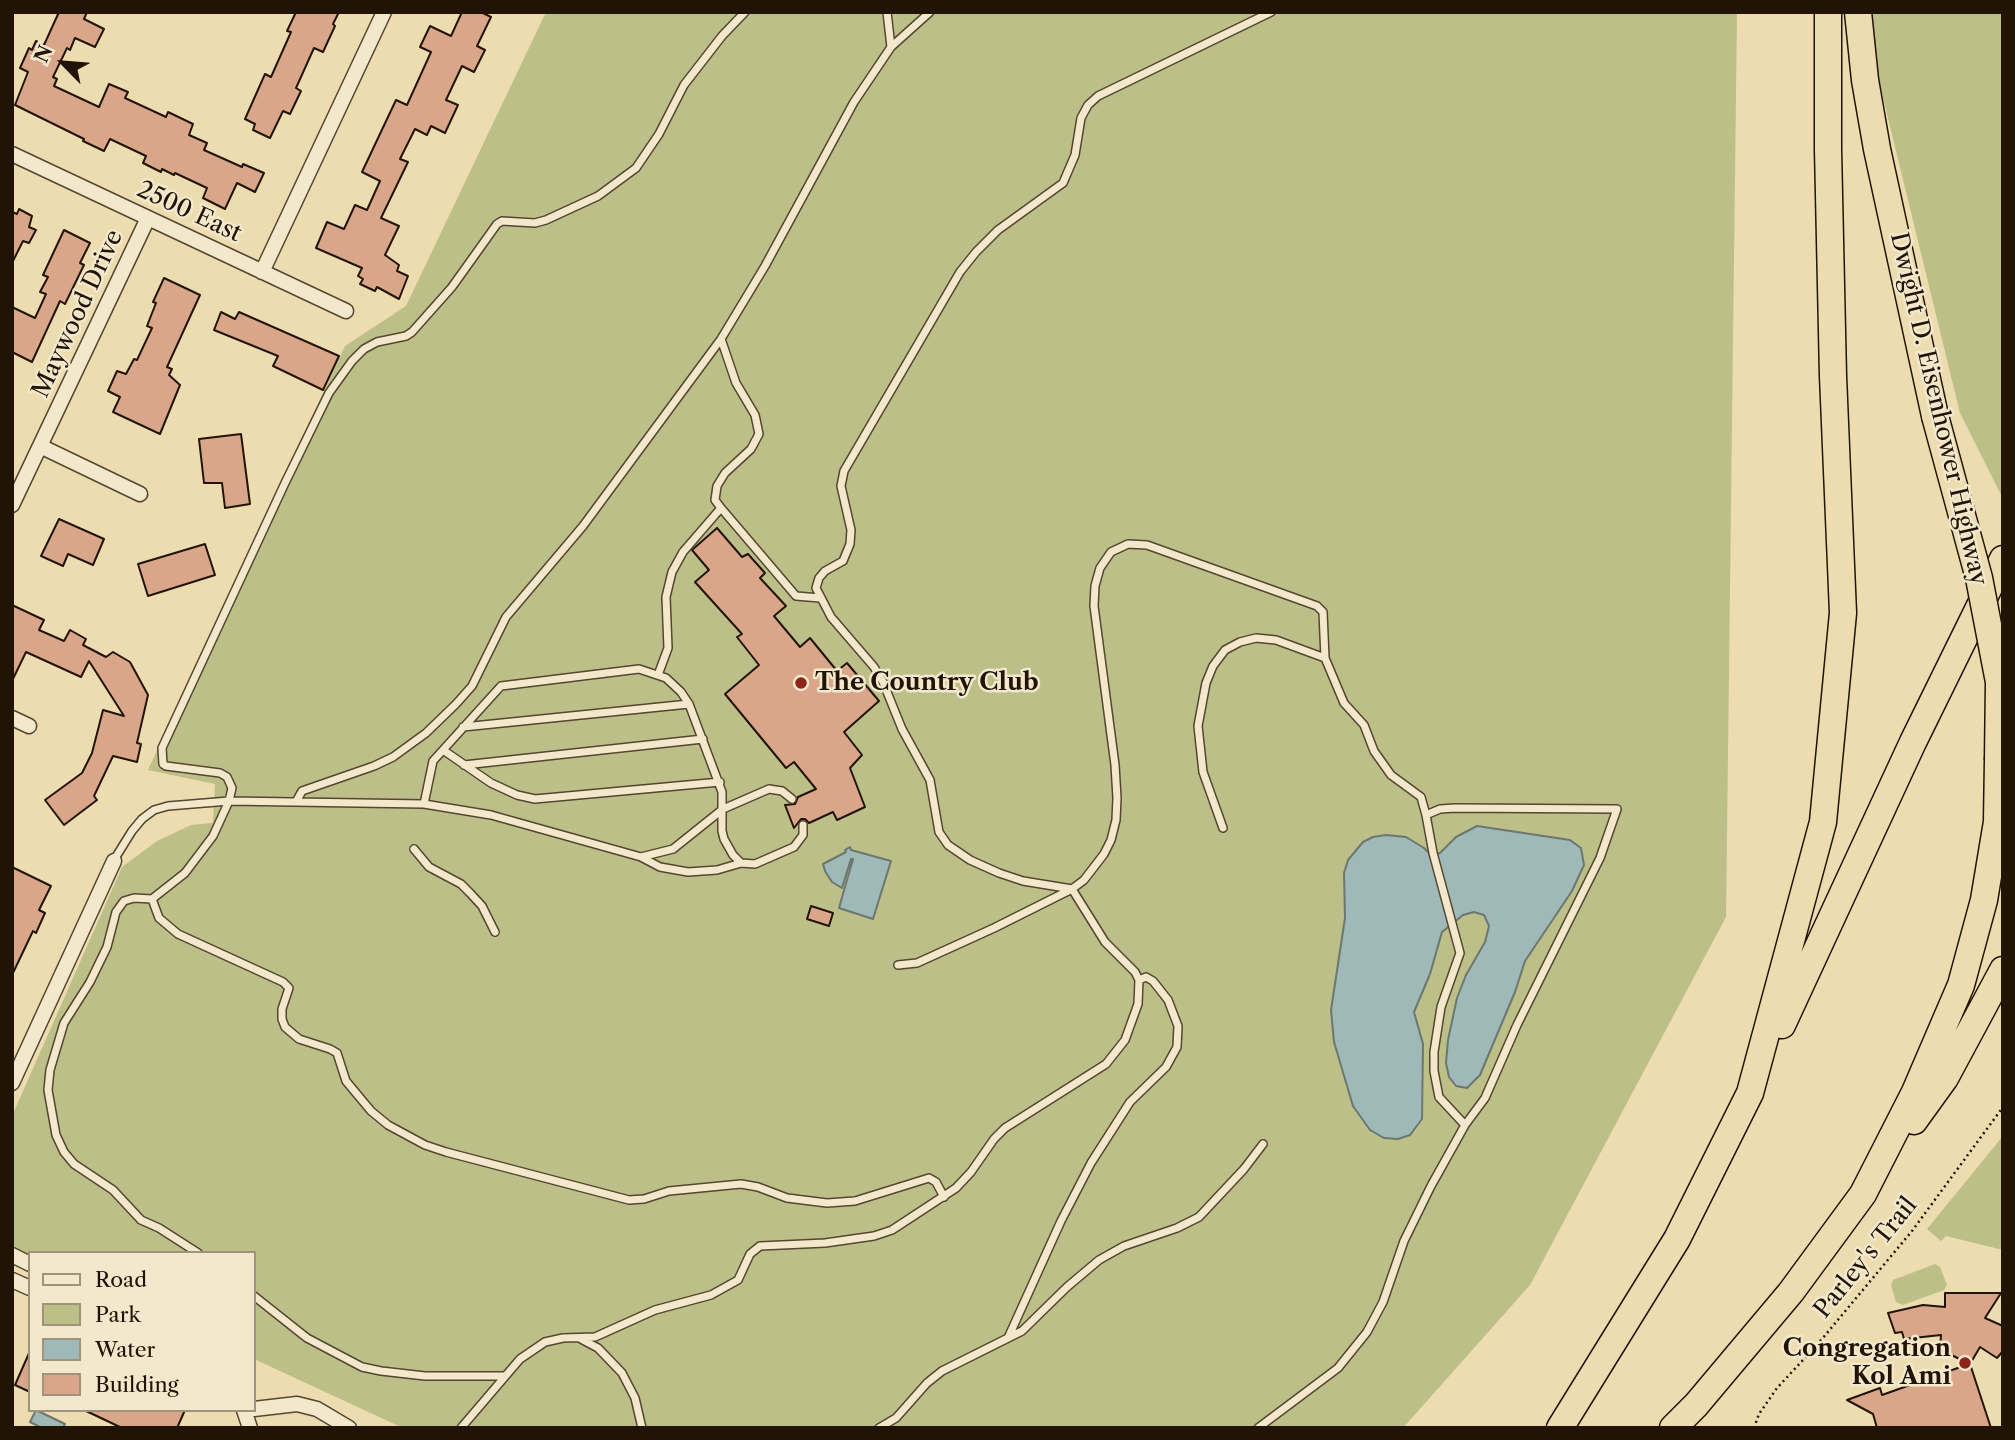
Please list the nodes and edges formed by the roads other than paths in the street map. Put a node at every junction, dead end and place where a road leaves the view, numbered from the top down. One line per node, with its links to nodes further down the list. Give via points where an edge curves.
1 (384, 12): 11 (street)
2 (746, 12): 31 (lane, via 684,85 636,168 598,196 546,220 497,224 452,287 412,332 364,349 329,393 162,748 166,766 227,777 232,788)
3 (887, 12): 8 (lane)
4 (930, 12): 8 (lane)
5 (1271, 12): 19 (lane, via 1088,105 1068,176 1058,188 998,229 960,272 844,471 841,486 850,544 843,561 818,578)
6 (1828, 12): 49 (highway, via 1833,376 1843,613 1823,822)
7 (1858, 12): 52 (highway, Dwight D. Eisenhower Highway, bridge, via 1877,149 1935,416 1979,578 1998,682 1997,822 1984,900 1961,985 1915,1092)
8 (891, 47): 13 (lane, via 854,102)
9 (12, 154): 10 (street, 2500 East)
10 (148, 218): 11 (street, 2500 East); 14 (street, Maywood Drive)
11 (262, 272): 12 (street, 2500 East)
12 (346, 311)
13 (721, 339): 17 (lane, via 736,383 759,425 756,442 717,486 715,499); 32 (lane, via 583,526 506,617 472,686 456,704 393,757 302,791)
14 (40, 446): 15 (street); 16 (street, Maywood Drive)
15 (139, 494)
16 (12, 505)
17 (721, 508): 19 (lane, via 796,596); 21 (lane, via 672,572 666,597 668,648)
18 (2003, 559): 49 (highway)
19 (820, 598): 42 (lane, via 883,682 930,780 935,818 948,845 999,873)
20 (1325, 658): 35 (lane, via 1344,703 1364,725 1374,751 1391,775 1421,797); 37 (lane, via 1286,643 1256,638 1225,650 1213,666 1198,726 1203,772); 42 (lane, via 1323,612 1317,606 1147,545 1128,544 1111,552 1100,568 1094,606 1115,765 1116,820 1104,854)
21 (658, 675): 22 (lane, via 674,685); 25 (lane, via 632,668 501,685)
22 (689, 704): 25 (lane); 26 (lane)
23 (12, 718): 24 (street)
24 (29, 726)
25 (463, 727): 27 (lane)
26 (703, 739): 28 (lane); 29 (lane)
27 (443, 750): 28 (lane); 33 (lane, via 433,761)
28 (464, 765): 29 (lane, via 506,791 536,799)
29 (720, 782): 34 (lane)
30 (792, 799): 34 (lane, via 769,789)
31 (229, 801): 32 (lane); 40 (lane, via 154,810 132,831); 43 (lane, via 203,851 185,873)
32 (296, 802): 33 (lane)
33 (424, 804): 39 (lane, via 480,812)
34 (723, 809): 39 (lane, via 673,849); 41 (lane, via 724,839)
35 (1426, 815): 50 (lane, via 1461,953 1441,1007 1434,1071 1439,1097); 50 (lane, via 1455,808 1617,809 1600,858 1485,1098)
36 (803, 825): 41 (lane, via 803,835 794,847 755,864)
37 (1223, 828)
38 (414, 849): 44 (lane, via 429,867 470,892)
39 (641, 857): 41 (lane, via 660,867 688,872)
40 (114, 861): 48 (street)
41 (741, 863)
42 (1072, 889): 45 (lane, via 917,963); 47 (lane, via 1105,942)
43 (152, 899): 53 (lane, via 159,918 178,934 283,982 289,988 282,1009 285,1027 299,1039 337,1054 346,1081 388,1125 446,1153 629,1200 740,1184 786,1198 827,1203 855,1200 929,1178); 54 (lane, via 134,898 120,905 107,947 64,1023 48,1081 53,1127 74,1164 113,1190 141,1220)
44 (495, 932)
45 (898, 965)
46 (2003, 970): 52 (highway, via 1945,1078)
47 (1139, 980): 53 (lane, via 1133,1021 1117,1052 1005,1128 964,1181); 61 (lane, via 1146,977 1168,1000 1178,1026 1177,1047 1166,1067 1130,1102 1091,1163)
48 (12, 1083)
49 (1750, 1093): 64 (highway, via 1676,1239)
50 (1465, 1125): 69 (lane, via 1404,1241 1383,1302 1367,1332 1338,1368)
51 (1263, 1144): 61 (lane, via 1199,1217 1124,1245 1100,1260 1022,1332)
52 (1863, 1194): 70 (highway, Dwight D. Eisenhower Highway, via 1791,1292)
53 (944, 1197): 60 (lane, via 892,1230 874,1236 760,1246 750,1254 738,1280 728,1287)
54 (195, 1251)
55 (12, 1255): 56 (street)
56 (28, 1263)
57 (12, 1280): 58 (street)
58 (28, 1287)
59 (256, 1298): 62 (lane, via 307,1338 362,1367 425,1376)
60 (580, 1339): 62 (lane, via 545,1342); 67 (lane, via 598,1348 622,1373 635,1398)
61 (1007, 1339): 68 (lane, via 942,1371 896,1418)
62 (505, 1376): 66 (lane)
63 (256, 1409): 65 (street, via 297,1404 317,1409)
64 (1561, 1426)
65 (349, 1428)
66 (461, 1428)
67 (642, 1428)
68 (879, 1428)
69 (1258, 1428)
70 (1673, 1428)

